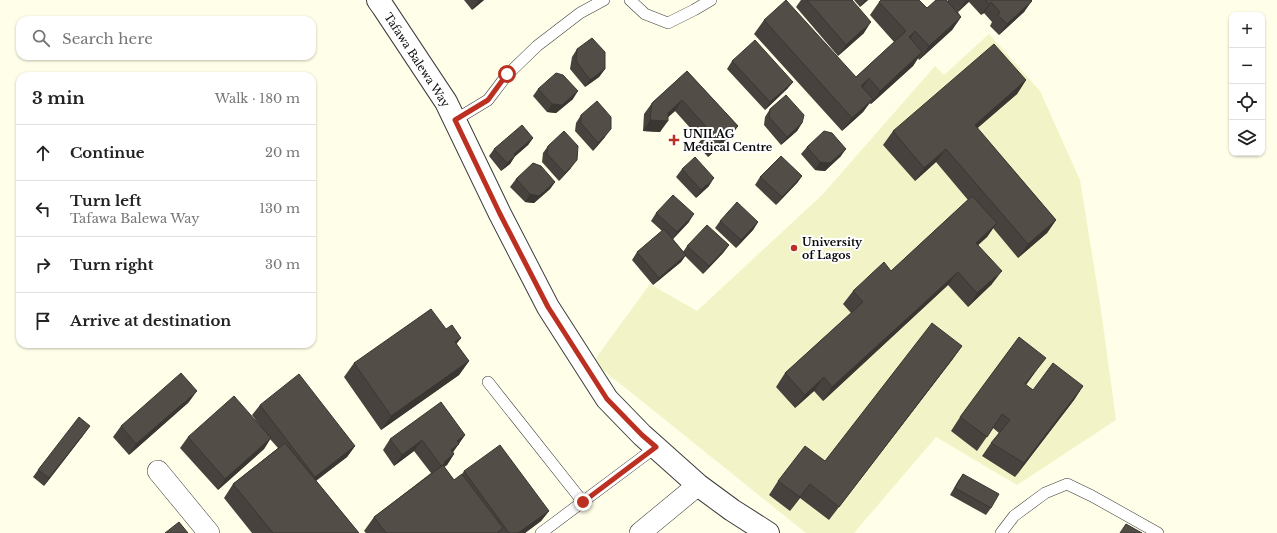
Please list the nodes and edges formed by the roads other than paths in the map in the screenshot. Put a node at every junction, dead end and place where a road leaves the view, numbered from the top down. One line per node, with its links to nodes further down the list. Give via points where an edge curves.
1 (378, 0): 5 (street, Tafawa Balewa Way, via 446,102)
2 (604, 0): 5 (lane, via 580,13 537,46 507,74 488,100)
3 (630, 0): 4 (lane, via 645,14 668,23)
4 (710, 0)
5 (455, 120): 7 (street, Tafawa Balewa Way, via 548,307 607,399)
6 (488, 382): 10 (lane)
7 (656, 447): 9 (street, Tafawa Balewa Way); 10 (lane)
8 (158, 471): 11 (street)
9 (698, 485): 13 (street); 14 (street, Tafawa Balewa Way)
10 (583, 502): 12 (lane)
11 (209, 533)
12 (541, 533)
13 (640, 533)
14 (768, 533)
15 (1001, 533): 16 (lane, via 1014,516 1045,493 1067,484)
16 (1158, 533)

